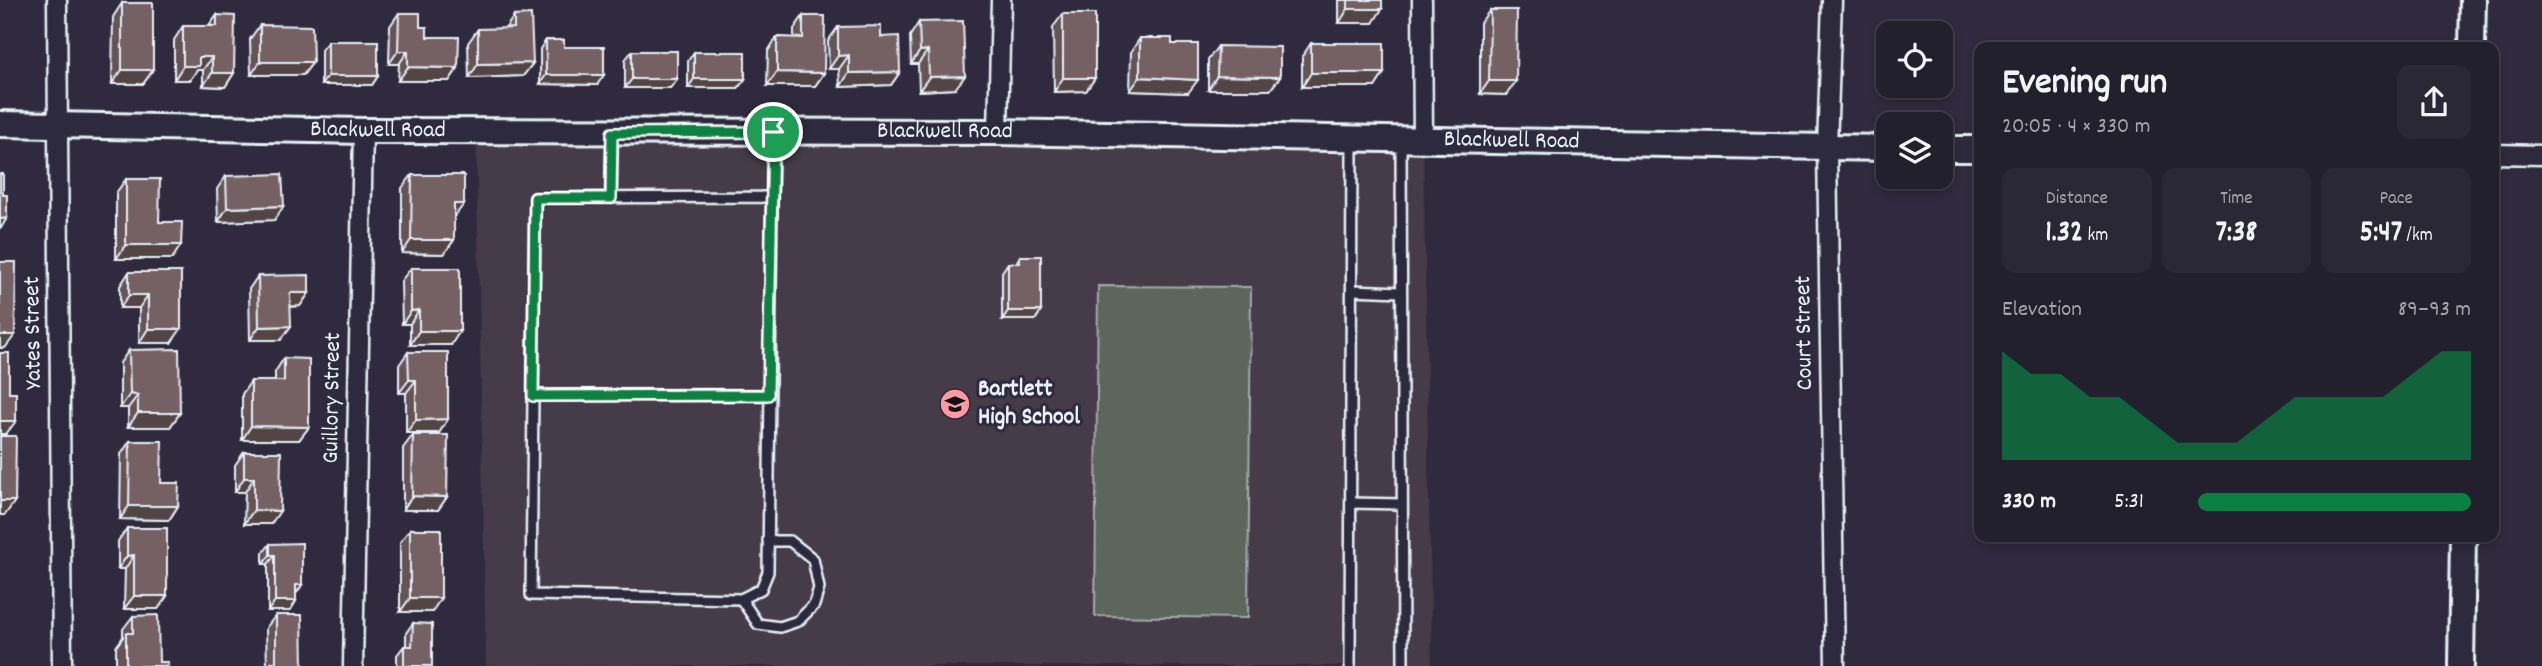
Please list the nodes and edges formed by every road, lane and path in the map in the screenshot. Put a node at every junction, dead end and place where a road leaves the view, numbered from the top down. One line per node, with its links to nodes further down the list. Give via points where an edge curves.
1 (57, 0): 8 (street, Yates Street)
2 (1001, 0): 11 (street)
3 (1422, 0): 14 (street)
4 (1832, 0): 15 (street, Court Street)
5 (2473, 0): 6 (street)
6 (2472, 42)
7 (0, 124): 8 (street, Blackwell Road)
8 (56, 125): 9 (street, Blackwell Road); 32 (street, Yates Street)
9 (363, 131): 12 (street, Blackwell Road); 33 (street, Guillory Street)
10 (773, 132): 11 (street, Blackwell Road); 12 (street, Blackwell Road); 21 (lane)
11 (998, 132): 13 (street, Blackwell Road)
12 (612, 133): 22 (lane)
13 (1352, 140): 14 (street, Blackwell Road); 23 (lane)
14 (1412, 141): 15 (street, Blackwell Road); 24 (lane)
15 (1827, 148): 16 (street, Blackwell Road); 36 (street, Court Street)
16 (1876, 148)
17 (1953, 149): 18 (street)
18 (1974, 149)
19 (2499, 154): 20 (street)
20 (2542, 155)
21 (772, 197): 22 (lane); 25 (lane)
22 (611, 198): 26 (lane, via 535,198)
23 (1352, 290): 24 (lane); 27 (lane)
24 (1401, 292): 28 (lane)
25 (768, 395): 26 (lane); 29 (lane)
26 (533, 396): 31 (lane, via 531,594)
27 (1351, 503): 28 (lane); 34 (lane)
28 (1402, 504): 35 (lane)
29 (768, 541): 31 (lane, via 768,572 761,589); 31 (lane, via 790,541 813,559 819,588 814,605 797,621 780,627 758,624)
30 (2463, 542): 37 (street)
31 (741, 598)
32 (62, 666)
33 (353, 666)
34 (1350, 666)
35 (1403, 666)
36 (1835, 666)
37 (2461, 666)

